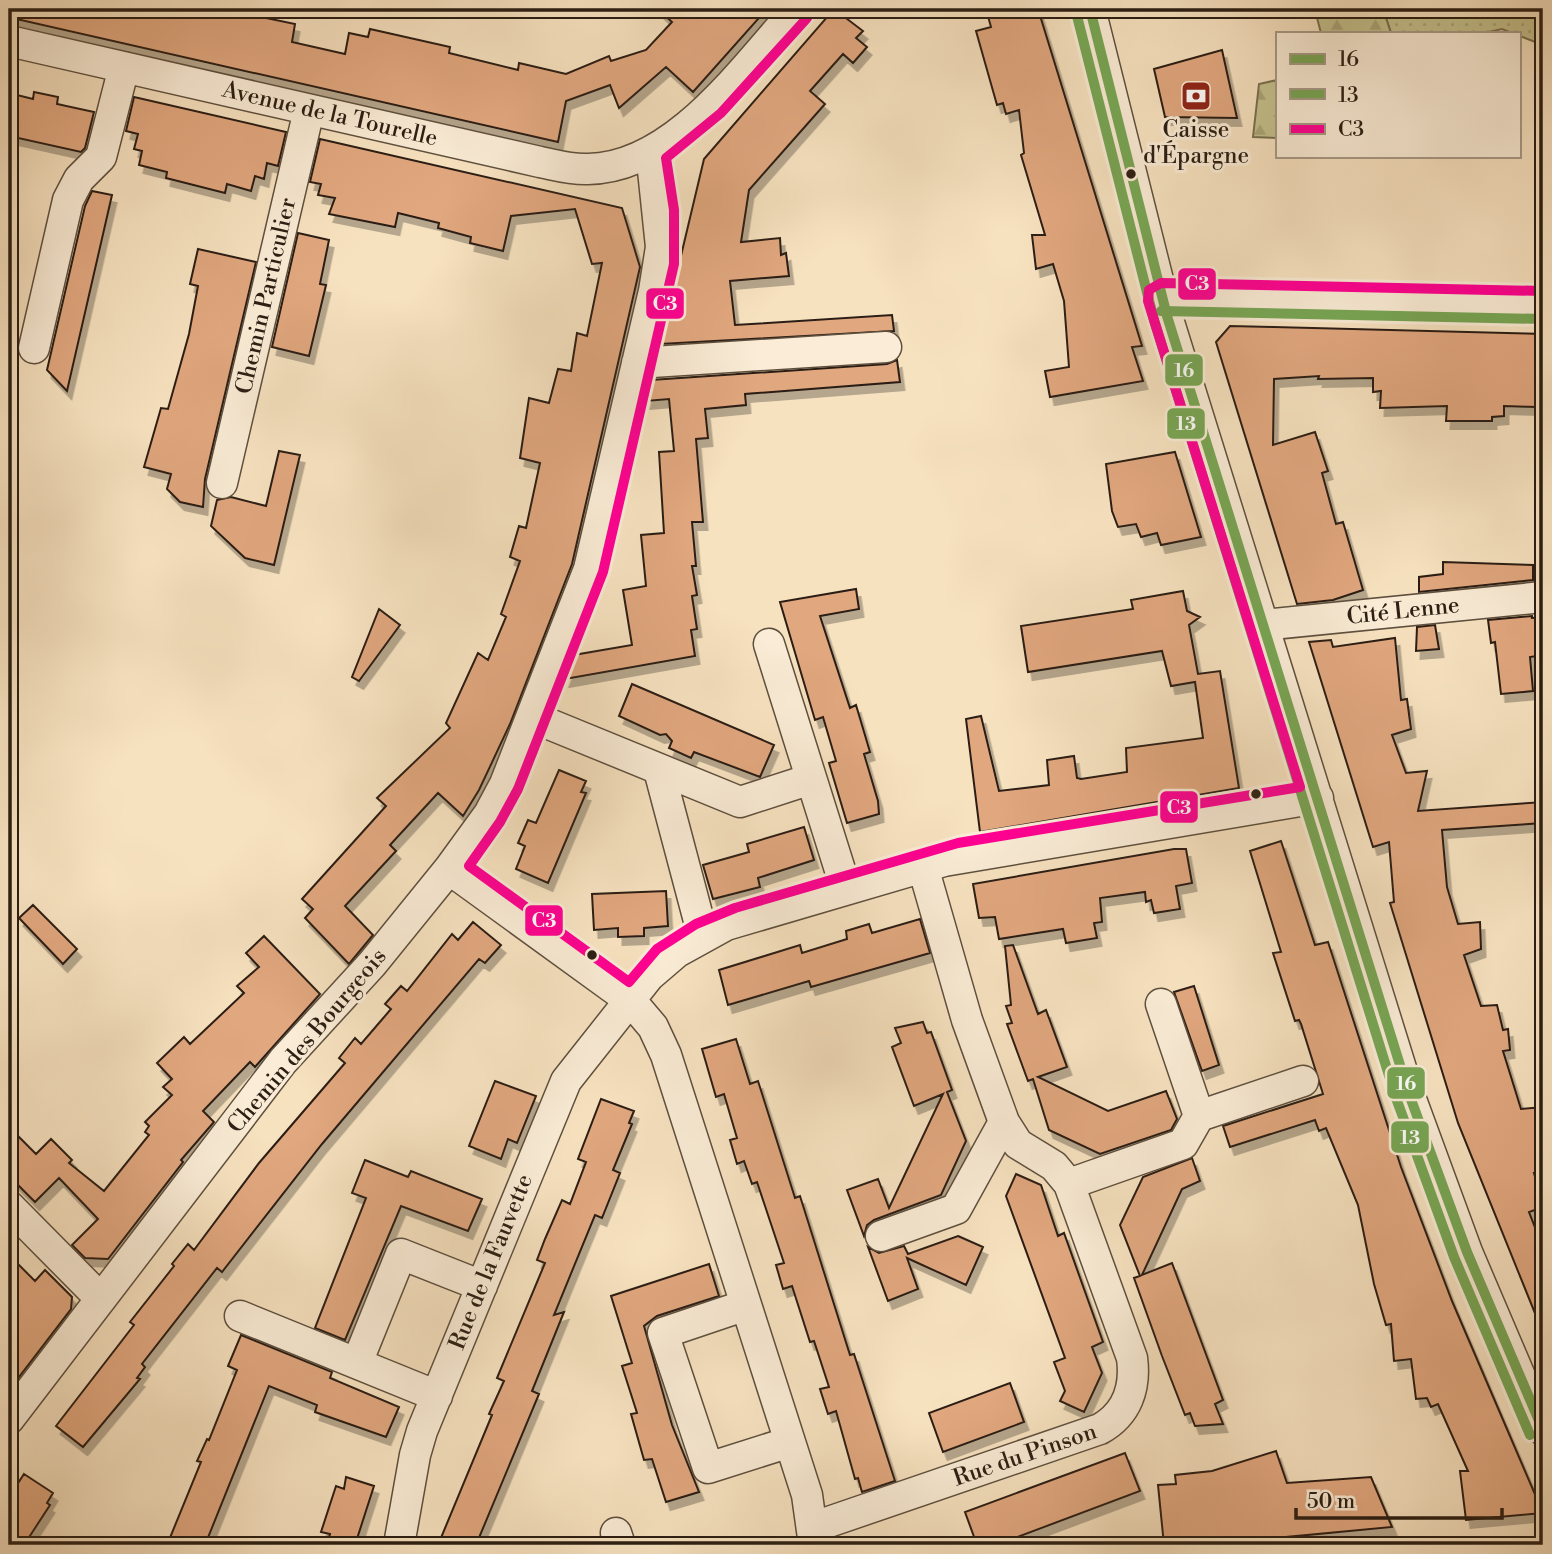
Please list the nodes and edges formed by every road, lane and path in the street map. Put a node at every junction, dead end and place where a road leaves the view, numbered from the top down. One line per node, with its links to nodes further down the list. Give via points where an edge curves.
1 (797, 9): 6 (street, Avenue de la Tourelle, via 713,103)
2 (1091, 9): 7 (street)
3 (9, 41): 4 (street, Avenue de la Tourelle)
4 (124, 67): 5 (street, Avenue de la Tourelle); 10 (street, via 101,157 79,179 68,200)
5 (309, 110): 6 (street, Avenue de la Tourelle, via 579,169 606,167); 12 (street, Chemin Particulier)
6 (651, 151): 11 (street, Chemin des Bourgeois, via 661,247)
7 (1161, 297): 8 (street); 14 (street)
8 (1543, 306)
9 (886, 347): 11 (street)
10 (34, 348)
11 (637, 363): 16 (street, Chemin des Bourgeois, via 589,569)
12 (222, 482)
13 (1543, 597): 14 (street, Cité Lenne)
14 (1263, 625): 19 (street)
15 (769, 644): 18 (street)
16 (532, 717): 17 (street); 21 (street, Chemin des Bourgeois, via 497,800)
17 (659, 770): 18 (street, via 740,802); 23 (street)
18 (811, 779): 22 (street)
19 (1318, 799): 20 (street, Rue de la Fauvette, via 960,857); 38 (street, via 1429,1153 1467,1252)
20 (923, 867): 22 (street, Rue de la Fauvette); 28 (street, Rue du Pinson, via 967,1020)
21 (449, 869): 24 (street); 33 (street, Chemin des Bourgeois, via 372,964 283,1061)
22 (846, 889): 23 (street, Rue de la Fauvette)
23 (703, 936): 24 (street, Rue de la Fauvette, via 665,961)
24 (631, 1001): 32 (street, Rue de la Fauvette, via 566,1081); 34 (street, via 653,1027 666,1055)
25 (1161, 1004): 27 (street)
26 (1303, 1081): 27 (street)
27 (1199, 1116): 29 (street, via 1183,1144)
28 (1004, 1122): 29 (street, Rue du Pinson, via 1018,1144 1054,1166); 31 (street, via 956,1209)
29 (1069, 1184): 41 (street, Rue du Pinson, via 1132,1358 1133,1381 1126,1406 1111,1423 1093,1432)
30 (9, 1206): 33 (street)
31 (881, 1236)
32 (482, 1286): 36 (street, via 401,1254); 37 (street, Rue de la Fauvette)
33 (101, 1299): 39 (street, Chemin des Bourgeois)
34 (746, 1305): 40 (street); 40 (street, via 663,1333 708,1468)
35 (240, 1316): 36 (street)
36 (356, 1363): 37 (street)
37 (437, 1395): 42 (street, Rue de la Fauvette, via 415,1455)
38 (1540, 1414)
39 (9, 1419)
40 (790, 1442): 41 (street)
41 (814, 1536)
42 (399, 1545)

